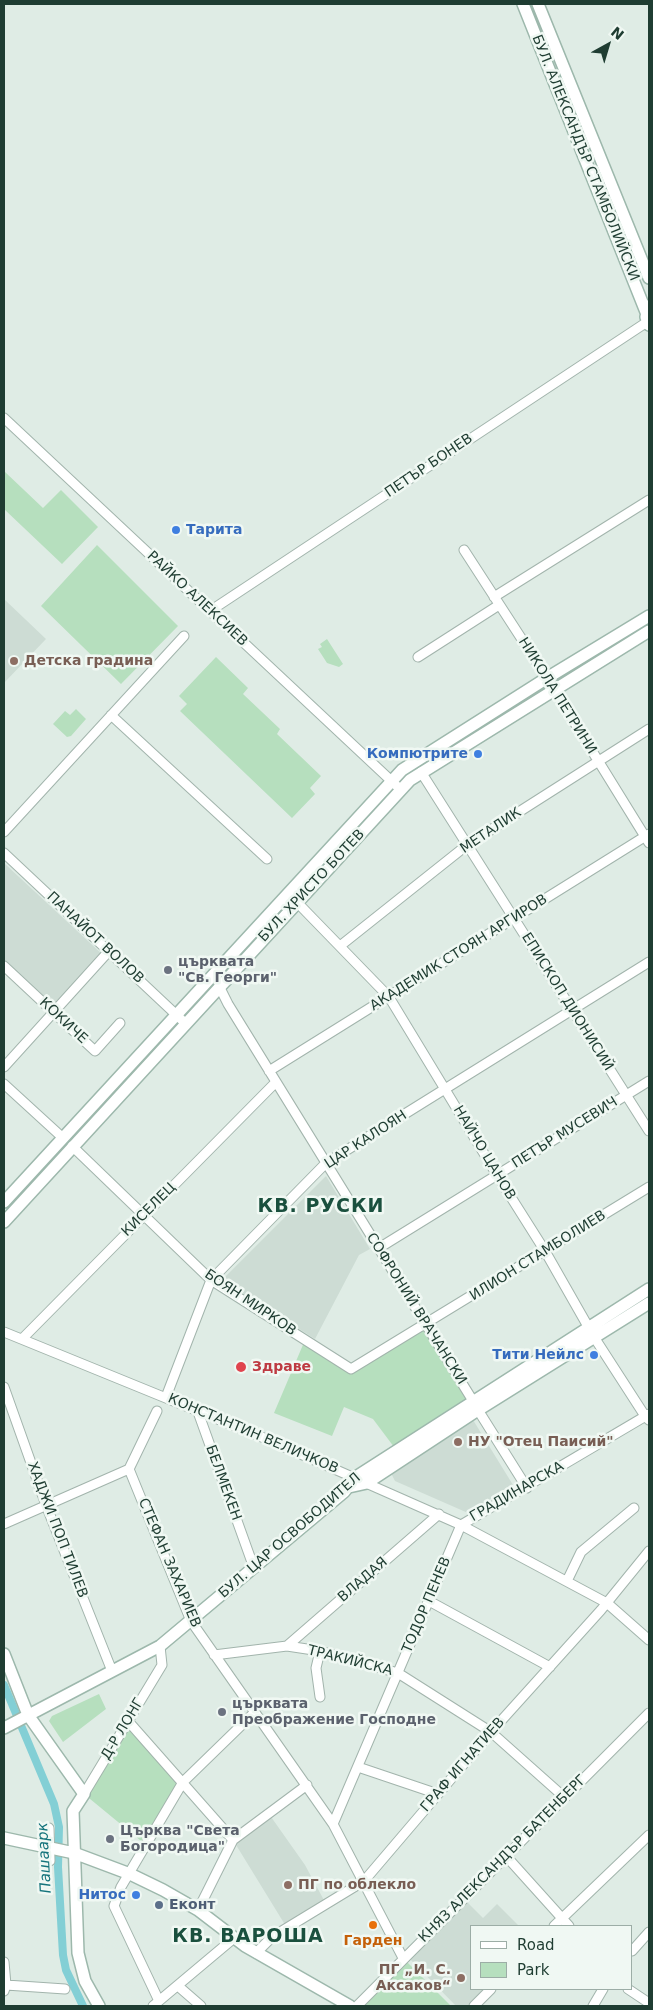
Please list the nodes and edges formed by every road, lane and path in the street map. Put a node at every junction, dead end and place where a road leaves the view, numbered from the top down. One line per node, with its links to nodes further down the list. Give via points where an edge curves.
1 (523, 4): 4 (main road, БУЛ. АЛЕКСАНДЪР СТАМБОЛИЙСКИ)
2 (538, 4): 3 (main road, БУЛ. АЛЕКСАНДЪР СТАМБОЛИЙСКИ)
3 (649, 278)
4 (648, 316): 9 (street, ПЕТЪР БОНЕВ)
5 (4, 418): 9 (street, РАЙКО АЛЕКСИЕВ)
6 (649, 500): 8 (street)
7 (464, 550): 8 (street, НИКОЛА ПЕТРИНИ)
8 (496, 601): 13 (street); 14 (street, НИКОЛА ПЕТРИНИ)
9 (210, 612): 20 (street, РАЙКО АЛЕКСИЕВ)
10 (649, 616): 14 (main road, БУЛ. ХРИСТО БОТЕВ)
11 (649, 631): 15 (main road, БУЛ. ХРИСТО БОТЕВ)
12 (184, 636): 16 (street)
13 (418, 656)
14 (547, 678): 15 (street, НИКОЛА ПЕТРИНИ); 20 (main road, БУЛ. ХРИСТО БОТЕВ, via 415,761)
15 (554, 690): 18 (street, НИКОЛА ПЕТРИНИ); 19 (main road, БУЛ. ХРИСТО БОТЕВ)
16 (111, 715): 22 (street); 26 (street)
17 (649, 729): 18 (street, МЕТАЛИК)
18 (598, 761): 23 (street, НИКОЛА ПЕТРИНИ); 24 (street, МЕТАЛИК)
19 (424, 777): 21 (main road, БУЛ. ХРИСТО БОТЕВ); 24 (street, ЕПИСКОП ДИОНИСИЙ)
20 (391, 780): 21 (street, РАЙКО АЛЕКСИЕВ); 27 (main road, БУЛ. ХРИСТО БОТЕВ)
21 (400, 789): 28 (main road, БУЛ. ХРИСТО БОТЕВ)
22 (4, 832)
23 (648, 838): 29 (street, АКАДЕМИК СТОЯН АРГИРОВ)
24 (467, 845): 29 (street, ЕПИСКОП ДИОНИСИЙ); 30 (street, МЕТАЛИК)
25 (4, 853): 31 (street, ПАНАЙОТ ВОЛОВ)
26 (268, 859)
27 (288, 893): 28 (street, НАЙЧО ЦАНОВ); 38 (main road, БУЛ. ХРИСТО БОТЕВ)
28 (298, 902): 30 (street, НАЙЧО ЦАНОВ); 34 (main road, БУЛ. ХРИСТО БОТЕВ)
29 (514, 919): 35 (street, АКАДЕМИК СТОЯН АРГИРОВ); 36 (street, ЕПИСКОП ДИОНИСИЙ)
30 (340, 946): 35 (street, НАЙЧО ЦАНОВ)
31 (109, 951): 37 (street); 38 (street, ПАНАЙОТ ВОЛОВ)
32 (649, 962): 36 (street, ЦАР КАЛОЯН)
33 (4, 966): 37 (street, КОКИЧЕ)
34 (219, 986): 40 (main road, БУЛ. ХРИСТО БОТЕВ); 42 (street, СОФРОНИЙ ВРАЧАНСКИ)
35 (389, 996): 42 (street, АКАДЕМИК СТОЯН АРГИРОВ); 46 (street, НАЙЧО ЦАНОВ)
36 (572, 1010): 46 (street, ЦАР КАЛОЯН); 47 (street, ЕПИСКОП ДИОНИСИЙ)
37 (54, 1012): 39 (street, КОКИЧЕ, via 95,1051); 41 (street)
38 (177, 1014): 40 (street, ПАНАЙОТ ВОЛОВ); 49 (main road, БУЛ. ХРИСТО БОТЕВ)
39 (120, 1023)
40 (186, 1023): 50 (main road, БУЛ. ХРИСТО БОТЕВ)
41 (4, 1067)
42 (269, 1071): 44 (street, СОФРОНИЙ ВРАЧАНСКИ)
43 (649, 1081): 47 (street, ПЕТЪР МУСЕВИЧ)
44 (276, 1082): 51 (street, СОФРОНИЙ ВРАЧАНСКИ); 55 (street, КИСЕЛЕЦ)
45 (4, 1084): 49 (street)
46 (445, 1089): 51 (street, ЦАР КАЛОЯН); 52 (street, НАЙЧО ЦАНОВ)
47 (626, 1095): 48 (street, ЕПИСКОП ДИОНИСИЙ); 52 (street, ПЕТЪР МУСЕВИЧ)
48 (649, 1131)
49 (63, 1138): 54 (main road, БУЛ. ХРИСТО БОТЕВ)
50 (72, 1146): 55 (street, БОЯН МИРКОВ); 56 (main road, БУЛ. ХРИСТО БОТЕВ)
51 (326, 1164): 57 (street, СОФРОНИЙ ВРАЧАНСКИ); 59 (street, ЦАР КАЛОЯН)
52 (497, 1175): 57 (street, ПЕТЪР МУСЕВИЧ); 58 (street, НАЙЧО ЦАНОВ)
53 (649, 1187): 58 (street, ИЛИОН СТАМБОЛИЕВ)
54 (4, 1202)
55 (145, 1214): 59 (street, БОЯН МИРКОВ); 65 (street, КИСЕЛЕЦ)
56 (4, 1222)
57 (378, 1248): 62 (street, СОФРОНИЙ ВРАЧАНСКИ)
58 (545, 1251): 62 (street, ИЛИОН СТАМБОЛИЕВ); 64 (street, НАЙЧО ЦАНОВ)
59 (211, 1280): 62 (street, БОЯН МИРКОВ, via 351,1370); 67 (street, ЦАР КАЛОЯН)
60 (649, 1289): 64 (main road, БУЛ. ЦАР ОСВОБОДИТЕЛ)
61 (649, 1303): 64 (main road, БУЛ. ЦАР ОСВОБОДИТЕЛ)
62 (426, 1325): 68 (street, СОФРОНИЙ ВРАЧАНСКИ)
63 (4, 1332): 65 (street, КОНСТАНТИН ВЕЛИЧКОВ)
64 (592, 1332): 68 (main road, БУЛ. ЦАР ОСВОБОДИТЕЛ); 71 (street, НАЙЧО ЦАНОВ)
65 (22, 1339): 67 (street, КОНСТАНТИН ВЕЛИЧКОВ)
66 (4, 1387): 77 (street, ХАДЖИ ПОП ТИЛЕВ)
67 (166, 1397): 70 (street, КОНСТАНТИН ВЕЛИЧКОВ)
68 (478, 1409): 73 (main road, БУЛ. ЦАР ОСВОБОДИТЕЛ); 74 (main road, БУЛ. ЦАР ОСВОБОДИТЕЛ); 75 (street, СОФРОНИЙ ВРАЧАНСКИ)
69 (157, 1411): 72 (street)
70 (198, 1412): 74 (street, КОНСТАНТИН ВЕЛИЧКОВ); 83 (street, БЕЛМЕКЕН)
71 (648, 1416): 75 (street, ГРАДИНАРСКА)
72 (129, 1469): 77 (street); 87 (street, СТЕФАН ЗАХАРИЕВ)
73 (385, 1471): 74 (main road, БУЛ. ЦАР ОСВОБОДИТЕЛ); 76 (street)
74 (362, 1480): 76 (street, КОНСТАНТИН ВЕЛИЧКОВ); 83 (main road, БУЛ. ЦАР ОСВОБОДИТЕЛ, via 349,1487)
75 (527, 1488): 81 (street, ГРАДИНАРСКА)
76 (386, 1491): 79 (street, КОНСТАНТИН ВЕЛИЧКОВ)
77 (46, 1505): 80 (street); 95 (street, ХАДЖИ ПОП ТИЛЕВ)
78 (634, 1508): 84 (street, via 581,1552)
79 (438, 1514): 81 (street, КОНСТАНТИН ВЕЛИЧКОВ); 90 (street, ВЛАДАЯ)
80 (4, 1524)
81 (461, 1525): 84 (street, КОНСТАНТИН ВЕЛИЧКОВ); 85 (street, ТОДОР ПЕНЕВ)
82 (649, 1551): 86 (street, ГРАФ ИГНАТИЕВ)
83 (254, 1568): 87 (main road, БУЛ. ЦАР ОСВОБОДИТЕЛ)
84 (566, 1581): 86 (street, КОНСТАНТИН ВЕЛИЧКОВ)
85 (429, 1601): 94 (street); 96 (street, ТОДОР ПЕНЕВ)
86 (607, 1603): 88 (street, КОНСТАНТИН ВЕЛИЧКОВ); 94 (street, ГРАФ ИГНАТИЕВ)
87 (191, 1621): 89 (main road, БУЛ. ЦАР ОСВОБОДИТЕЛ); 93 (street, СТЕФАН ЗАХАРИЕВ)
88 (649, 1640)
89 (160, 1646): 95 (main road, БУЛ. ЦАР ОСВОБОДИТЕЛ); 101 (street, Д-Р ЛОНГ, via 162,1665)
90 (287, 1646): 91 (street, ТРАКИЙСКА); 93 (street, ТРАКИЙСКА)
91 (320, 1651): 96 (street, ТРАКИЙСКА); 97 (street, via 316,1668)
92 (4, 1654): 100 (main road)
93 (214, 1655): 98 (street, СТЕФАН ЗАХАРИЕВ)
94 (550, 1667): 103 (street, ГРАФ ИГНАТИЕВ)
95 (112, 1671): 100 (main road, БУЛ. ЦАР ОСВОБОДИТЕЛ)
96 (398, 1673): 103 (street, ТРАКИЙСКА); 104 (street, ТОДОР ПЕНЕВ)
97 (320, 1697)
98 (255, 1712): 105 (street); 106 (street, СТЕФАН ЗАХАРИЕВ)
99 (649, 1713): 109 (street, КНЯЗ АЛЕКСАНДЪР БАТЕНБЕРГ)
100 (28, 1715): 102 (main road, БУЛ. ЦАР ОСВОБОДИТЕЛ); 107 (main road)
101 (128, 1721): 105 (street); 107 (street, Д-Р ЛОНГ)
102 (8, 1725)
103 (492, 1732): 108 (street, ГРАФ ИГНАТИЕВ); 109 (street, ТРАКИЙСКА)
104 (358, 1767): 108 (street); 110 (street, ТОДОР ПЕНЕВ)
105 (183, 1782): 114 (street); 119 (street)
106 (307, 1785): 110 (street, СТЕФАН ЗАХАРИЕВ); 114 (street)
107 (84, 1794): 116 (main road, via 73,1811)
108 (438, 1794): 120 (street, ГРАФ ИГНАТИЕВ)
109 (564, 1798): 117 (street, КНЯЗ АЛЕКСАНДЪР БАТЕНБЕРГ)
110 (334, 1824): 120 (street, СТЕФАН ЗАХАРИЕВ)
111 (49, 1828): 115 (street)
112 (649, 1835): 122 (street)
113 (4, 1838): 115 (main road)
114 (233, 1840): 121 (street)
115 (52, 1848): 116 (main road); 118 (street)
116 (71, 1852): 119 (main road); 139 (main road, via 80,1964)
117 (506, 1856): 122 (street); 129 (street, КНЯЗ АЛЕКСАНДЪР БАТЕНБЕРГ)
118 (50, 1861)
119 (130, 1874): 121 (main road); 138 (street, via 114,1906)
120 (364, 1881): 128 (street, ГРАФ ИГНАТИЕВ, via 272,1937); 129 (street, СТЕФАН ЗАХАРИЕВ)
121 (198, 1910): 126 (main road)
122 (563, 1918): 123 (street); 124 (street)
123 (555, 1925)
124 (568, 1925)
125 (649, 1932): 127 (street)
126 (234, 1938): 128 (main road); 131 (street)
127 (633, 1950)
128 (256, 1953): 141 (main road)
129 (403, 1958): 142 (street, КНЯЗ АЛЕКСАНДЪР БАТЕНБЕРГ)
130 (4, 1962): 132 (street)
131 (178, 1986): 138 (street); 140 (street)
132 (5, 1988): 133 (street)
133 (65, 1989)
134 (490, 1990): 143 (street)
135 (602, 1990): 144 (street)
136 (630, 1990): 137 (street)
137 (649, 2003)
138 (156, 2004)
139 (99, 2006)
140 (201, 2006)
141 (350, 2006)
142 (357, 2006)
143 (474, 2006)
144 (593, 2006)

